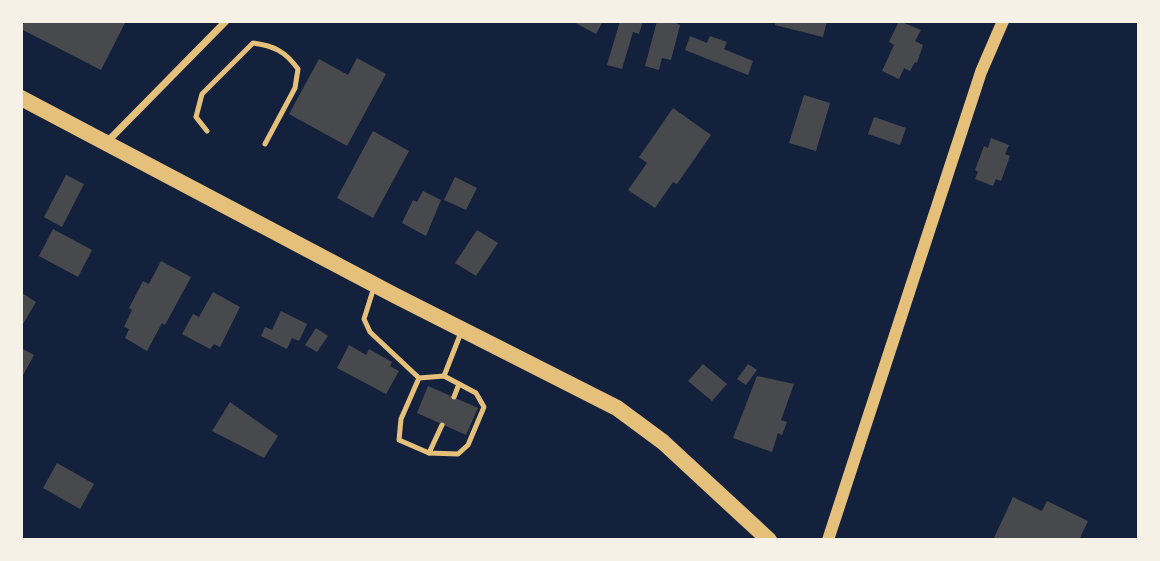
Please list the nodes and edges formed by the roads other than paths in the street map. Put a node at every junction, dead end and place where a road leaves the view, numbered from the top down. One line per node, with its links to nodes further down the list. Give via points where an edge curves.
1 (226, 21): 5 (street)
2 (1003, 21): 16 (street, via 981,72)
3 (21, 98): 5 (main road)
4 (207, 131): 6 (lane, via 196,117 202,94 253,43 273,46 298,69 295,88)
5 (107, 143): 7 (main road)
6 (265, 144)
7 (375, 285): 8 (main road); 10 (lane, via 364,319 370,332)
8 (462, 330): 9 (lane); 15 (main road, via 594,394 637,421)
9 (444, 376): 10 (lane); 11 (lane)
10 (419, 378): 14 (lane, via 401,419 399,440)
11 (459, 384): 12 (lane); 14 (lane, via 476,393 484,407 468,445 458,454)
12 (454, 397)
13 (442, 425): 14 (lane)
14 (429, 453)
15 (769, 540)
16 (828, 540)

